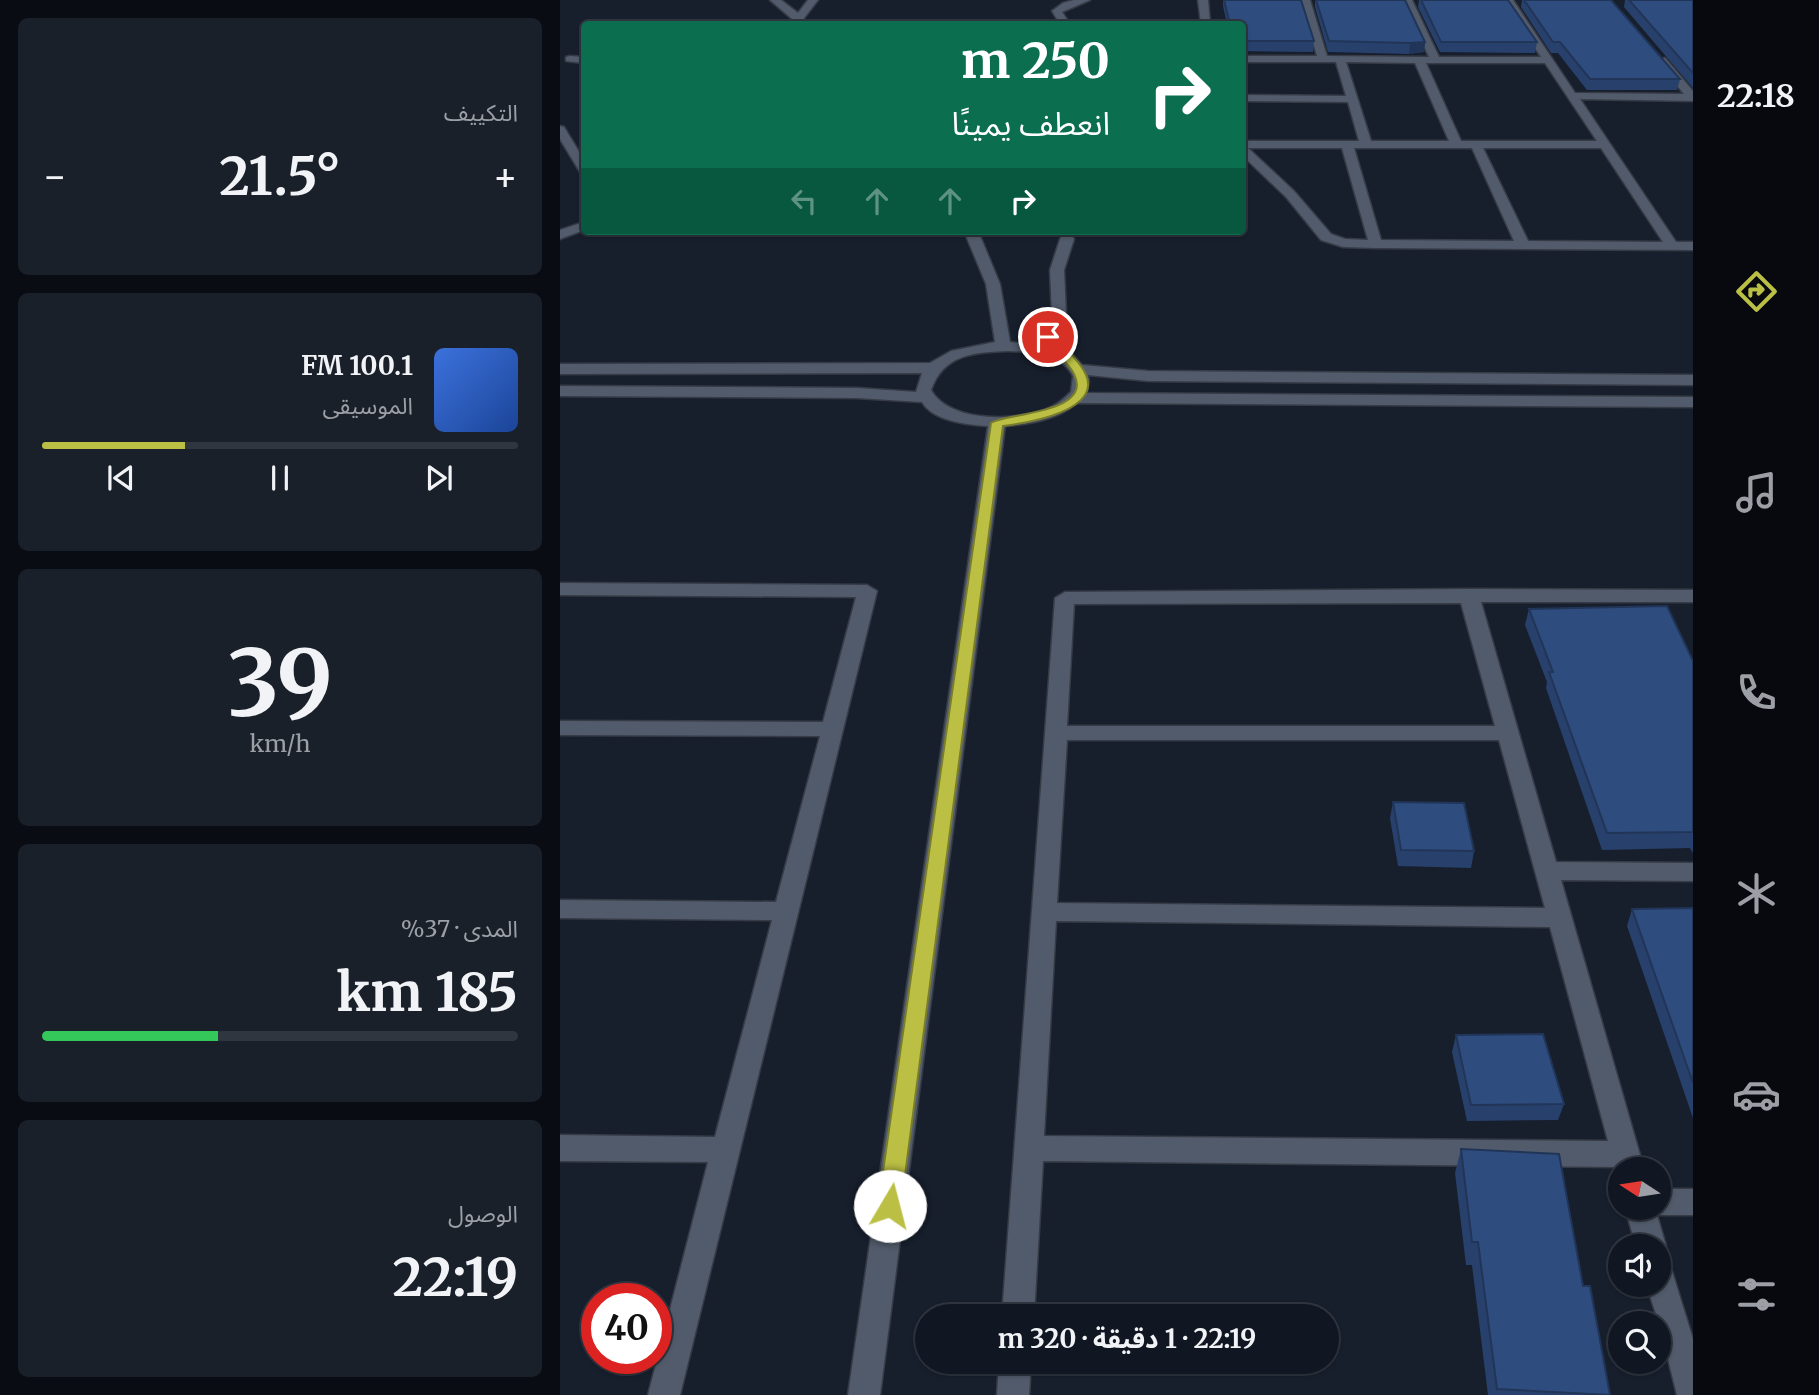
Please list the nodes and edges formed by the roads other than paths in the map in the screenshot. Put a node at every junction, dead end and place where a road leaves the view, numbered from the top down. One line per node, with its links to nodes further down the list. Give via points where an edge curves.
1 (775, 0): 8 (street)
2 (813, 0): 8 (street)
3 (1085, 0): 9 (street, via 1057,11)
4 (1203, 0): 10 (street)
5 (1305, 0): 13 (street)
6 (1407, 0): 16 (street)
7 (1508, 0): 19 (street)
8 (800, 21)
9 (1062, 21)
10 (1206, 21)
11 (1651, 48): 22 (street)
12 (1246, 59): 13 (street)
13 (1323, 59): 14 (street)
14 (1340, 59): 15 (street); 21 (street)
15 (1419, 59): 16 (street); 27 (street)
16 (1435, 59): 19 (street)
17 (570, 60): 18 (street)
18 (581, 60)
19 (1548, 60): 23 (street)
20 (1246, 98): 21 (street)
21 (1352, 99): 26 (street)
22 (1693, 99): 23 (street)
23 (1574, 100): 29 (street)
24 (560, 129): 30 (street)
25 (1347, 144): 26 (street); 31 (street); 38 (street)
26 (1366, 144): 27 (street)
27 (1457, 145): 28 (street)
28 (1476, 145): 29 (street); 39 (street)
29 (1605, 145): 40 (street)
30 (564, 146): 33 (street)
31 (1246, 146)
32 (1246, 150): 38 (street, via 1326,237 1343,243)
33 (581, 166)
34 (581, 227): 35 (street)
35 (560, 235)
36 (973, 235): 42 (street, via 993,284)
37 (1068, 239): 43 (street, via 1057,270 1059,314 1048,337)
38 (1376, 244): 39 (street)
39 (1522, 245): 40 (street)
40 (1672, 246): 41 (street)
41 (1693, 246)
42 (1003, 346): 43 (street, via 1031,348); 44 (street, via 961,353)
43 (1072, 365): 47 (street, via 1148,376); 51 (street, via 1082,379)
44 (933, 368): 46 (street); 50 (street, via 924,379)
45 (564, 369): 46 (street); 48 (street)
46 (632, 369): 49 (street)
47 (1693, 380)
48 (560, 388): 49 (street)
49 (622, 391): 50 (street)
50 (926, 397): 53 (street, via 945,413)
51 (1074, 398): 52 (street); 53 (street, via 1040,417)
52 (1693, 402)
53 (997, 423): 78 (street)
54 (560, 589): 58 (street, via 867,591)
55 (1469, 595): 56 (street); 59 (street, via 1065,598); 60 (street)
56 (1693, 596)
57 (560, 728): 58 (street)
58 (832, 729): 64 (street)
59 (1056, 733): 60 (street); 65 (street)
60 (1507, 733): 61 (street)
61 (1546, 871): 62 (street); 66 (street)
62 (1693, 872)
63 (560, 909): 64 (street)
64 (786, 911): 69 (street)
65 (1044, 912): 66 (street); 68 (street)
66 (1559, 918): 70 (street)
67 (560, 1148): 69 (street)
68 (1029, 1148): 71 (street); 75 (street)
69 (726, 1150): 77 (street)
70 (1627, 1157)
71 (1608, 1161)
72 (1671, 1202): 73 (street)
73 (1693, 1202)
74 (1665, 1297): 80 (street)
75 (1019, 1304)
76 (1014, 1374): 79 (street)
77 (664, 1395)
78 (864, 1395)
79 (1013, 1395)
80 (1693, 1395)

